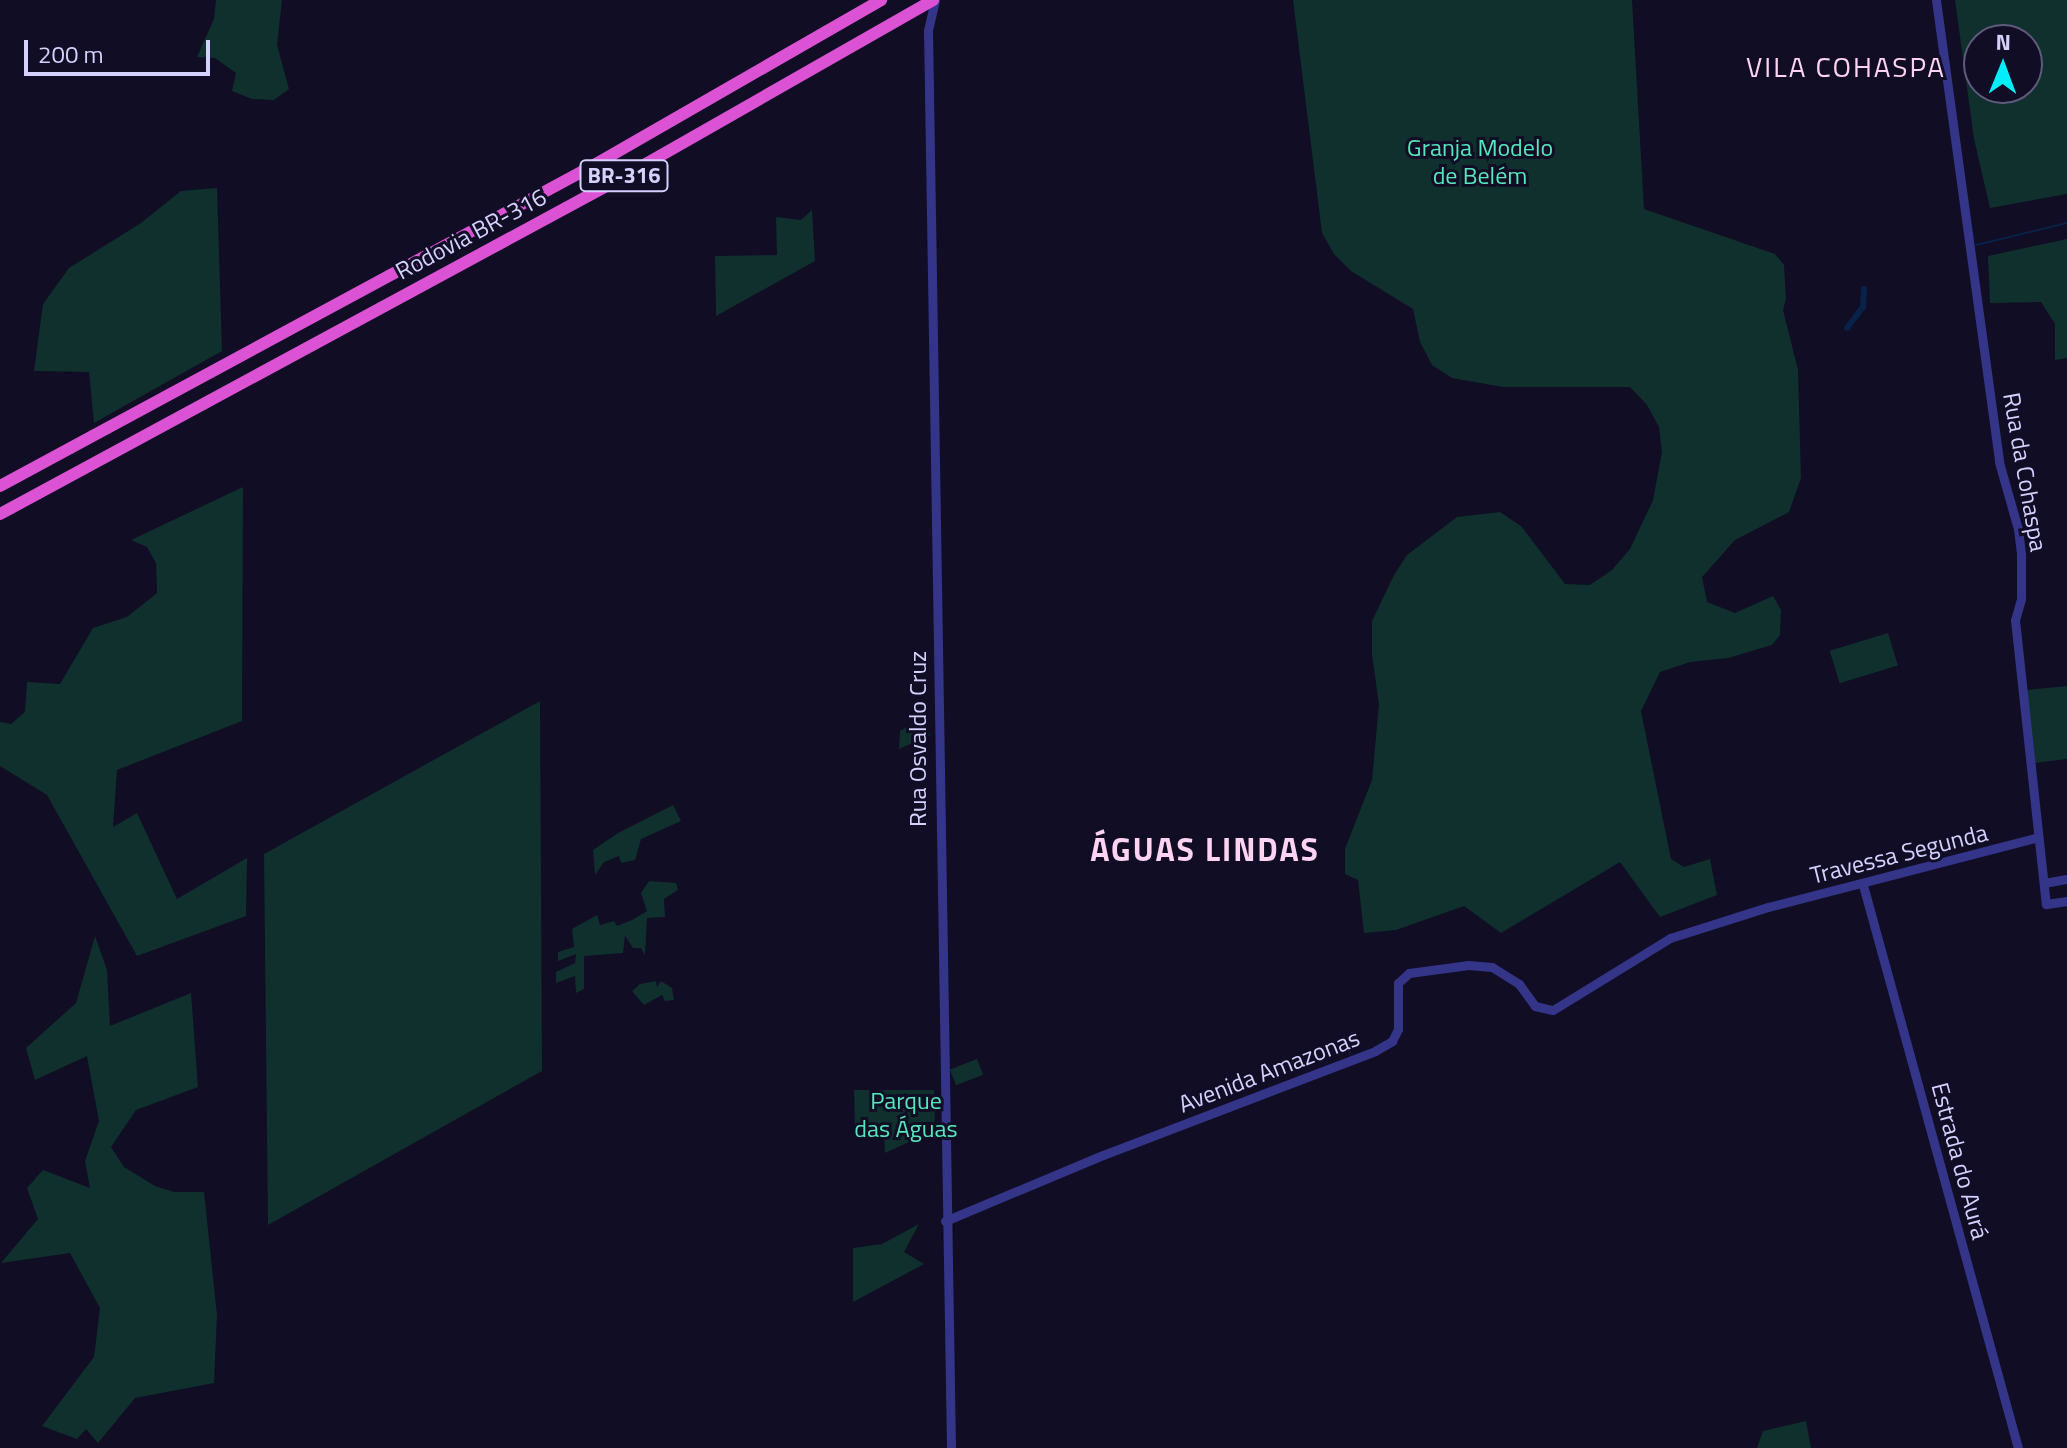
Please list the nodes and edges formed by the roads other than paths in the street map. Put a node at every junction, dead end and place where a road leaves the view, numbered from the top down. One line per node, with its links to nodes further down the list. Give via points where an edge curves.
1 (881, 0): 6 (highway, Rodovia BR-316 / BR-316, via 596,164)
2 (934, 0): 4 (highway, Rodovia BR-316 / BR-316); 5 (street, Rua Osvaldo Cruz)
3 (1936, 0): 8 (street, Rua da Cohaspa, via 1999,462 2018,529 2021,599 2015,620)
4 (908, 14): 5 (street, via 922,19); 7 (highway, Rodovia BR-316 / BR-316, via 497,246)
5 (928, 30): 14 (street, Rua Osvaldo Cruz)
6 (0, 486)
7 (0, 514)
8 (2038, 837): 10 (street, Rua da Cohaspa); 11 (street, Travessa Segunda)
9 (2067, 879): 10 (street)
10 (2044, 883): 12 (street, Rua da Cohaspa, via 2046,904)
11 (1863, 885): 13 (street, Travessa Segunda); 16 (street, Estrada do Aurá)
12 (2067, 901)
13 (1670, 938): 14 (street, Avenida Amazonas, via 1553,1010 1535,1006 1519,984 1492,967 1409,973 1398,983 1398,1029 1392,1041 1375,1051)
14 (945, 1221): 15 (street, Rua Osvaldo Cruz)
15 (951, 1448)
16 (2018, 1448)

